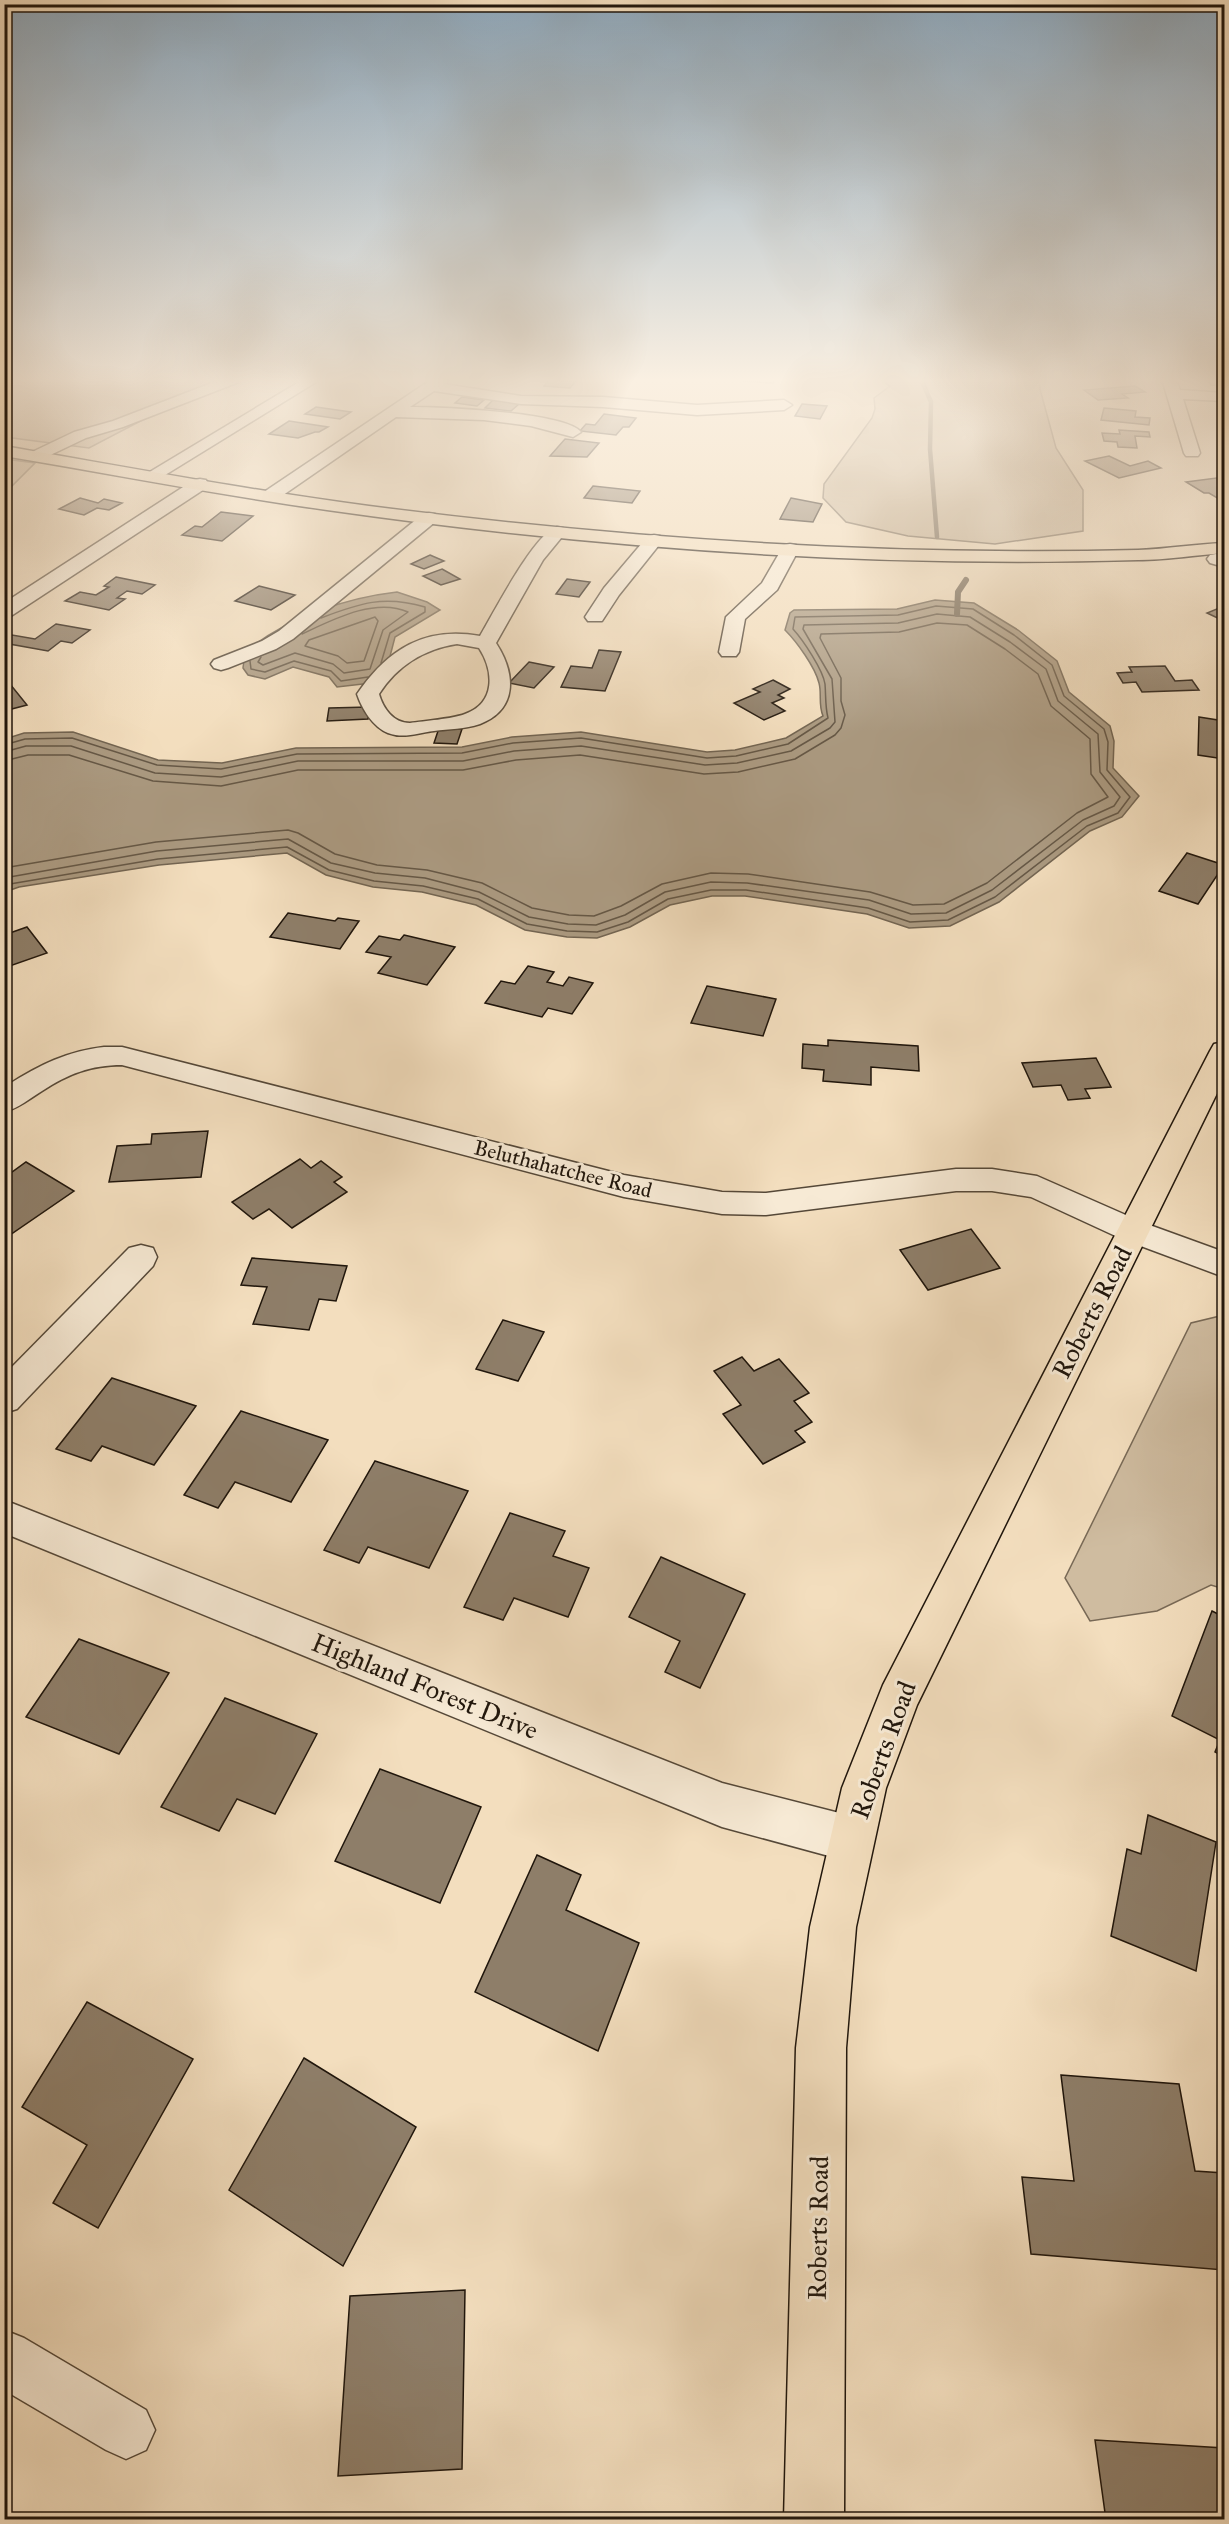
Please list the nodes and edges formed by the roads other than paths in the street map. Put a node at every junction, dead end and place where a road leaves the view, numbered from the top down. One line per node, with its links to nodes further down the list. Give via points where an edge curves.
1 (181, 497): 8 (street)
2 (276, 497): 3 (main road)
3 (429, 518): 4 (main road); 12 (street, via 286,635)
4 (557, 532): 5 (main road); 10 (street, via 535,558)
5 (654, 540): 6 (main road); 9 (street)
6 (790, 549): 7 (main road); 11 (street, via 770,586 736,616)
7 (1222, 557)
8 (4, 612)
9 (595, 617)
10 (486, 643): 10 (street, via 495,655 502,679 498,694 477,717 405,730 380,717 370,703 368,694 374,683 418,647 457,638)
11 (729, 652)
12 (221, 664)
13 (1224, 1051): 15 (main road, Roberts Road)
14 (4, 1102): 15 (street, Beluthahatchee Road, via 69,1062 122,1056 679,1197 766,1204 956,1180 992,1180 1037,1186)
15 (1133, 1231): 17 (street, Beluthahatchee Road); 20 (main road, Roberts Road, via 897,1700 864,1788)
16 (141, 1257): 18 (street)
17 (1224, 1265)
18 (4, 1399)
19 (4, 1516): 20 (street, Highland Forest Drive, via 722,1805)
20 (851, 1839): 23 (main road, Roberts Road, via 833,1927 821,2048)
21 (4, 2358): 22 (street)
22 (126, 2430)
23 (814, 2520)

